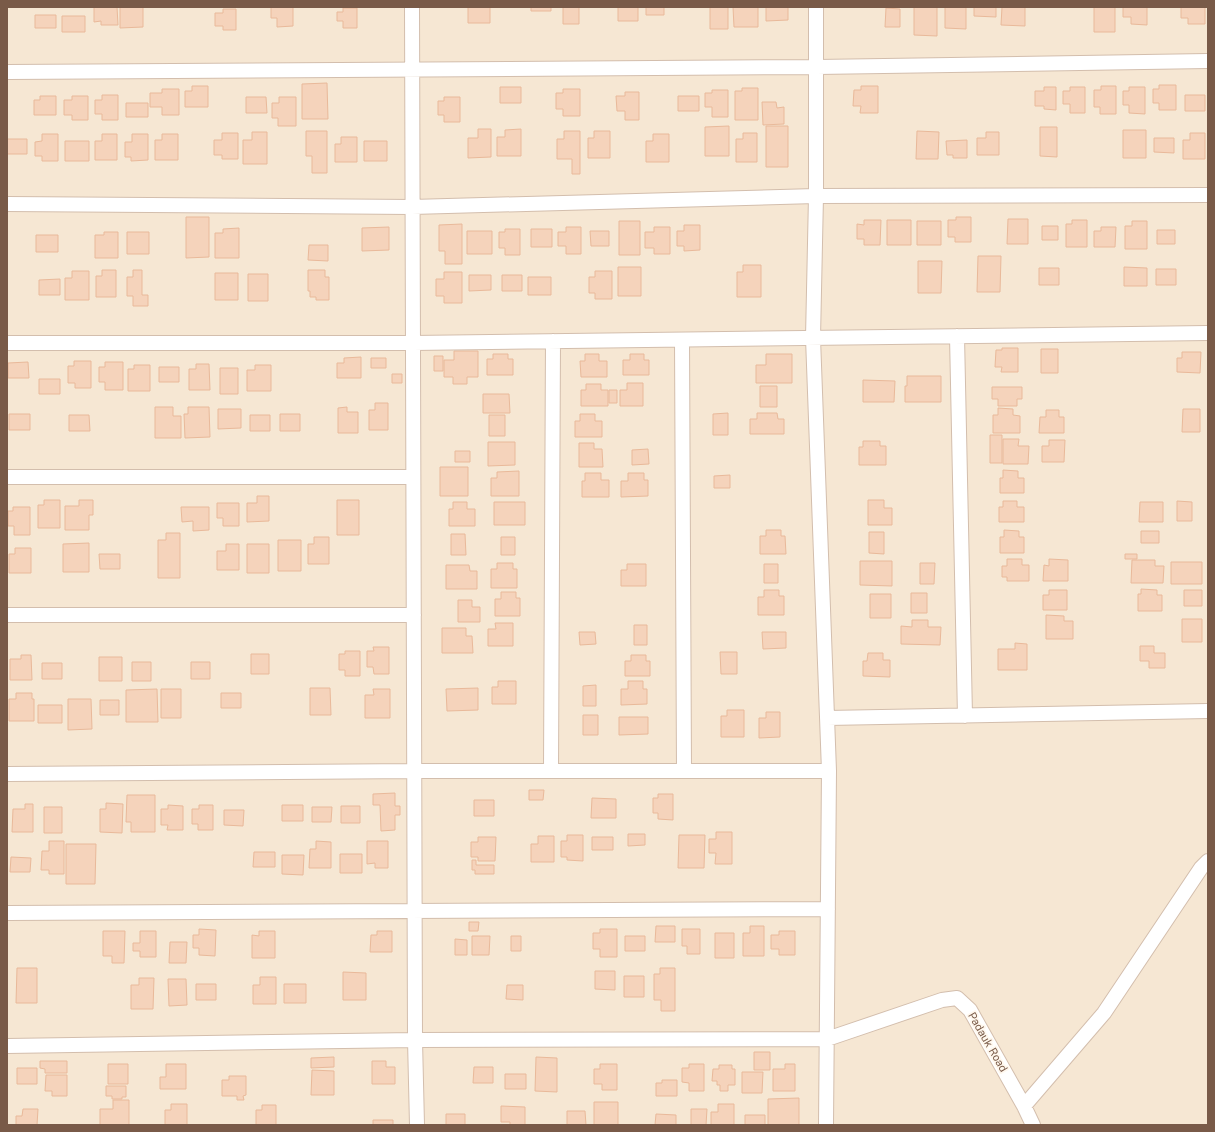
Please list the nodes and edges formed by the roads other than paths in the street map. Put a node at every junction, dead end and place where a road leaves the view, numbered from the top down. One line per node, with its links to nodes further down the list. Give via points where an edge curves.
1 (412, 7): 5 (street)
2 (816, 7): 4 (street)
3 (1208, 61): 4 (street)
4 (817, 67): 5 (street); 8 (street)
5 (412, 69): 6 (street); 10 (street)
6 (7, 72)
7 (1208, 195): 8 (street)
8 (816, 196): 10 (street); 13 (street)
9 (7, 204): 10 (street)
10 (412, 207): 17 (street)
11 (1208, 333): 12 (street)
12 (957, 336): 13 (street); 23 (street)
13 (813, 338): 14 (street); 24 (street)
14 (682, 340): 15 (street); 27 (street)
15 (553, 341): 17 (street); 26 (street)
16 (7, 343): 17 (street)
17 (413, 343): 19 (street)
18 (7, 477): 19 (street)
19 (413, 477): 21 (street)
20 (7, 615): 21 (street)
21 (414, 615): 25 (street)
22 (1208, 711): 23 (street)
23 (965, 716): 24 (street)
24 (827, 718): 28 (street)
25 (414, 771): 26 (street); 29 (street); 32 (street)
26 (551, 771): 27 (street)
27 (684, 771): 28 (street)
28 (829, 771): 31 (street)
29 (7, 774)
30 (1206, 867): 37 (street, via 1104,1013)
31 (828, 909): 32 (street); 34 (street)
32 (415, 911): 33 (street); 35 (street)
33 (7, 913)
34 (827, 1039): 35 (street); 37 (street, Padauk Road, via 942,1000 957,998 970,1010); 39 (street)
35 (415, 1040): 36 (street); 38 (street)
36 (7, 1046)
37 (1024, 1106): 40 (street, Padauk Road)
38 (417, 1125)
39 (826, 1125)
40 (1033, 1125)

